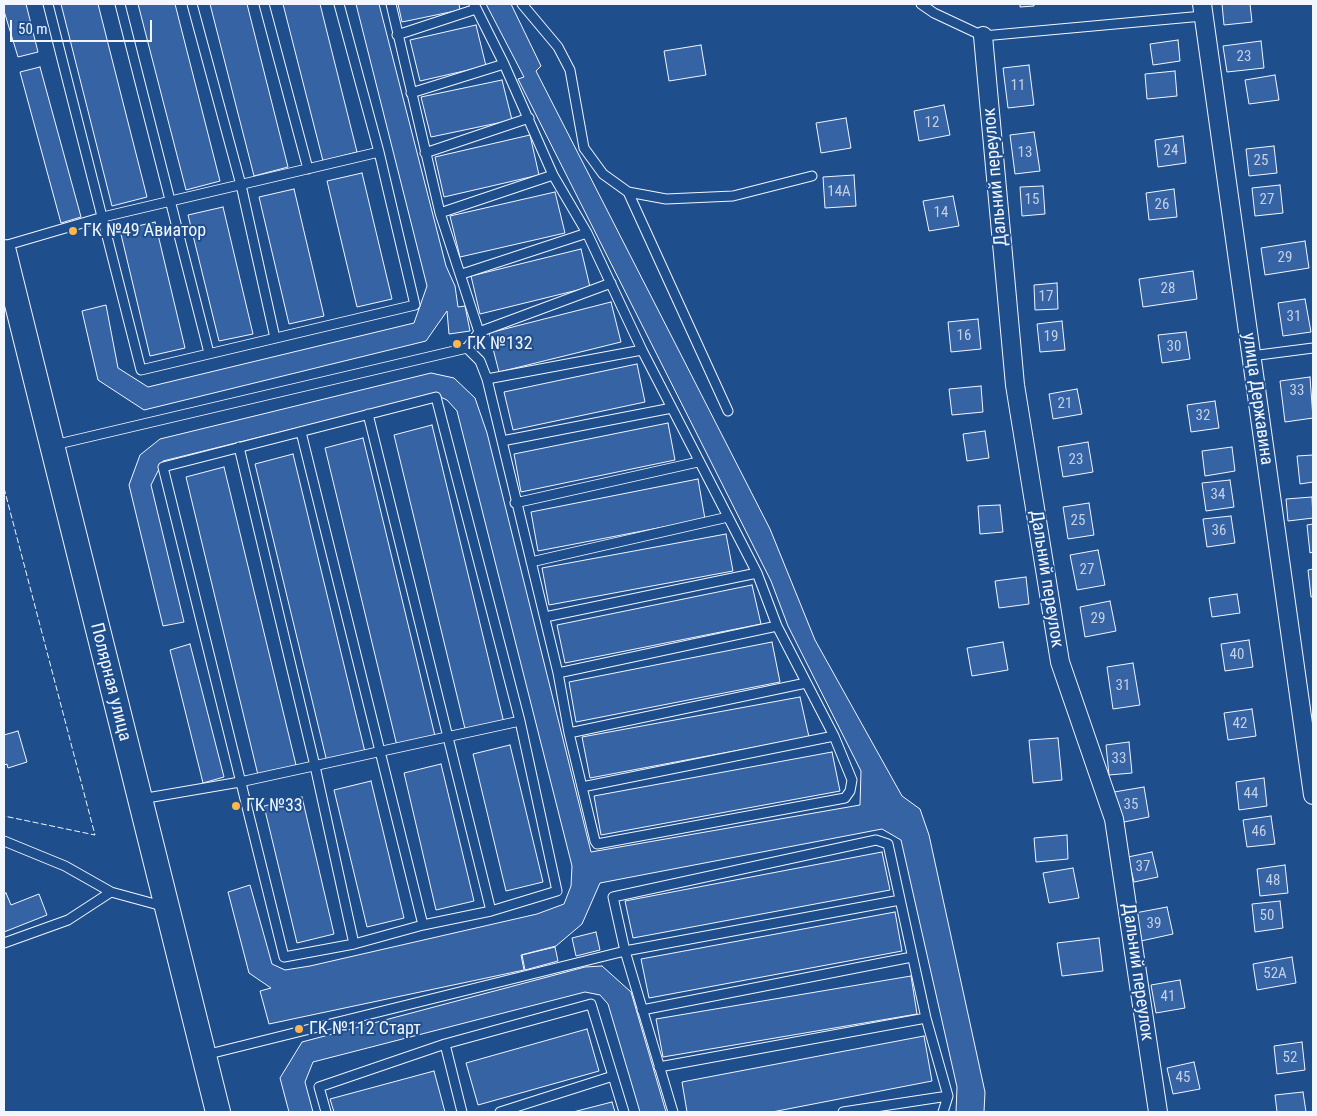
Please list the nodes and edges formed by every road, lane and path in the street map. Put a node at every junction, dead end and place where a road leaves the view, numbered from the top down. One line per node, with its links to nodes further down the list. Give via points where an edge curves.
1 (48, 4): 25 (lane)
2 (120, 4): 23 (lane)
3 (192, 4): 21 (lane)
4 (264, 4): 18 (lane)
5 (339, 4): 16 (lane)
6 (390, 4): 11 (lane)
7 (522, 4): 22 (lane, via 558,47 570,70 584,148 603,174)
8 (921, 4): 12 (lane)
9 (475, 6): 11 (lane); 13 (lane)
10 (1202, 10): 12 (lane); 36 (street, улица Державина)
11 (397, 35): 14 (lane)
12 (983, 36): 89 (street, Дальний переулок, via 1018,404 1060,662 1114,820)
13 (504, 64): 14 (lane); 15 (lane)
14 (411, 93): 17 (lane)
15 (529, 118): 17 (lane); 19 (lane)
16 (379, 152): 18 (lane); 31 (lane, via 415,305)
17 (425, 153): 24 (lane)
18 (308, 169): 21 (lane)
19 (553, 175): 24 (lane); 26 (lane)
20 (812, 176): 22 (lane, via 733,196 666,199)
21 (241, 185): 23 (lane); 31 (lane)
22 (628, 192): 39 (lane)
23 (170, 202): 25 (lane); 35 (lane)
24 (440, 213): 28 (lane)
25 (103, 217): 27 (lane); 35 (lane, via 141,370)
26 (586, 233): 28 (lane); 29 (lane)
27 (4, 253): 43 (main road, Полярная улица)
28 (462, 274): 30 (lane)
29 (611, 283): 30 (lane); 34 (lane)
30 (479, 332): 32 (lane)
31 (275, 338): 35 (lane)
32 (467, 348): 37 (lane, via 480,361); 43 (lane)
33 (1313, 348): 36 (lane)
34 (642, 350): 37 (lane); 38 (lane)
35 (209, 353)
36 (1251, 356): 62 (street, улица Державина)
37 (487, 379): 42 (lane)
38 (672, 408): 42 (lane); 45 (lane)
39 (728, 411)
40 (368, 414): 41 (lane); 54 (lane, via 436,397); 57 (lane)
41 (301, 432): 44 (lane); 58 (lane)
42 (502, 441): 46 (lane)
43 (51, 446): 63 (main road, Полярная улица)
44 (239, 447): 59 (lane); 60 (lane, via 163,467)
45 (698, 462): 46 (lane); 47 (lane)
46 (515, 503): 48 (lane)
47 (728, 517): 48 (lane); 49 (lane)
48 (531, 562): 50 (lane)
49 (757, 574): 50 (lane); 51 (lane)
50 (545, 617): 52 (lane)
51 (777, 626): 52 (lane); 53 (lane)
52 (558, 673): 55 (lane)
53 (806, 683): 55 (lane); 56 (lane)
54 (520, 721): 57 (lane); 68 (lane, via 557,891)
55 (569, 733): 61 (lane)
56 (834, 736): 61 (lane); 61 (lane, via 852,780 845,798 597,844)
57 (448, 737): 58 (lane); 68 (lane)
58 (380, 752): 59 (lane); 69 (lane)
59 (315, 766): 60 (lane); 71 (lane)
60 (240, 782): 63 (lane); 71 (lane, via 284,957)
61 (582, 787)
62 (1313, 794)
63 (140, 799): 67 (main road, Полярная улица)
64 (4, 841): 65 (lane, via 65,866)
65 (111, 892): 67 (lane); 70 (lane, via 68,920)
66 (900, 900): 72 (lane); 72 (lane, via 888,844 876,840 613,897); 73 (lane)
67 (166, 907): 77 (main road, Полярная улица)
68 (491, 911): 69 (lane)
69 (423, 925): 71 (lane)
70 (4, 942)
71 (354, 944)
72 (624, 951): 74 (lane); 77 (lane)
73 (912, 957): 74 (lane); 75 (lane)
74 (642, 1010): 78 (lane)
75 (926, 1018): 78 (lane); 80 (lane)
76 (444, 1044): 79 (lane, via 591,1004); 82 (lane, via 319,1087); 83 (lane)
77 (203, 1055): 81 (main road, Полярная улица)
78 (660, 1067): 86 (lane)
79 (613, 1076): 84 (lane); 85 (lane)
80 (948, 1096): 87 (lane); 88 (lane)
81 (218, 1112)
82 (326, 1112)
83 (462, 1112)
84 (500, 1112)
85 (624, 1112)
86 (673, 1112)
87 (843, 1112)
88 (943, 1112)
89 (1158, 1112)

